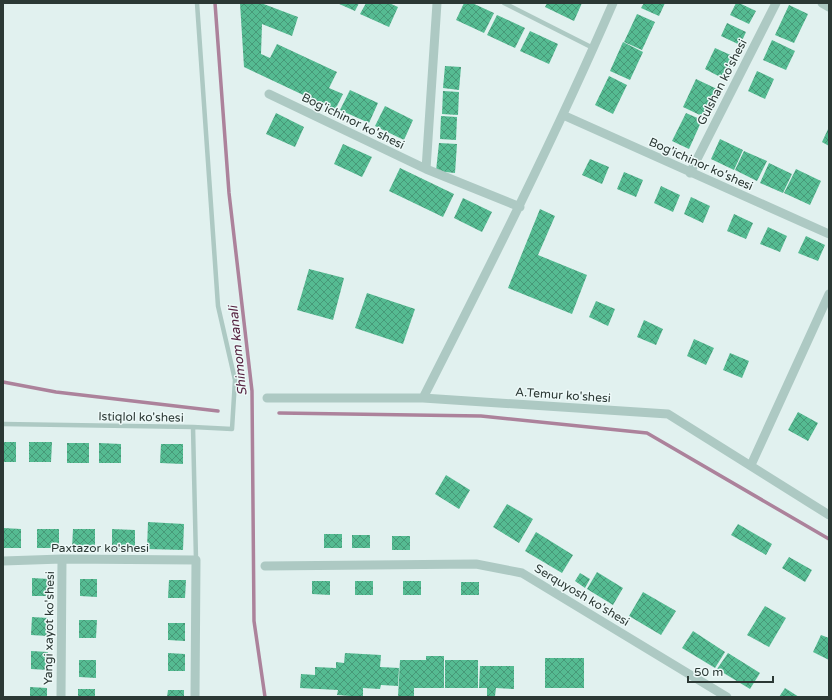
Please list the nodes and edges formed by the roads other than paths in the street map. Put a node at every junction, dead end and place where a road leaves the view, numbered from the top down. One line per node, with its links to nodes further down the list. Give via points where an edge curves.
1 (197, 3): 19 (lane, via 218,306 235,380 232,429)
2 (436, 3): 11 (street)
3 (504, 3): 8 (lane)
4 (613, 3): 8 (street)
5 (776, 3): 12 (street, Gulshan ko'shesi)
6 (822, 3): 7 (street)
7 (829, 7)
8 (594, 48): 10 (street)
9 (269, 94): 11 (street, Bog'ichinor ko'shesi)
10 (563, 115): 12 (street, Bog'ichinor ko'shesi); 13 (street)
11 (426, 169): 13 (street, Bog'ichinor ko'shesi)
12 (690, 173): 14 (street, Bog'ichinor ko'shesi)
13 (520, 207): 17 (street)
14 (828, 231)
15 (829, 294): 20 (street)
16 (267, 398): 17 (street, A.Temur ko'shesi)
17 (424, 398): 20 (street, A.Temur ko'shesi, via 668,414)
18 (3, 424): 19 (lane, Istiqlol ko'shesi)
19 (193, 427): 23 (lane, Istiqlol ko'shesi)
20 (752, 465): 21 (street, A.Temur ko'shesi)
21 (829, 515)
22 (62, 560): 23 (street, Paxtazor ko'shesi); 24 (street, Paxtazor ko'shesi); 27 (street, Yangi xayot ko'shesi)
23 (196, 560): 28 (street)
24 (3, 561)
25 (265, 566): 26 (street, Serquyosh ko'shesi, via 476,564 522,573)
26 (714, 694): 29 (street, Serquyosh ko'shesi)
27 (61, 697)
28 (195, 697)
29 (727, 697)

